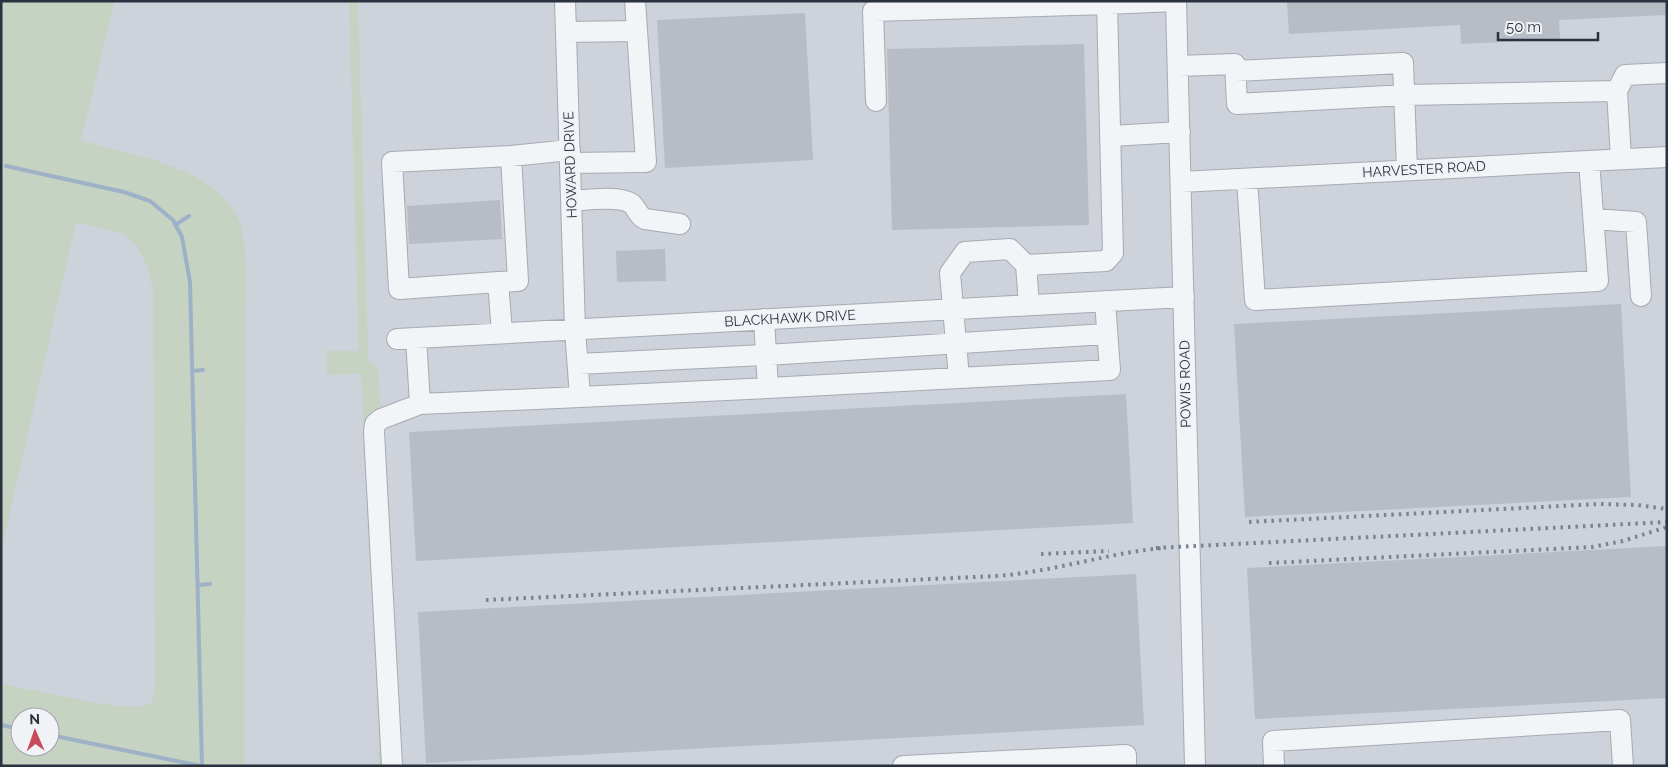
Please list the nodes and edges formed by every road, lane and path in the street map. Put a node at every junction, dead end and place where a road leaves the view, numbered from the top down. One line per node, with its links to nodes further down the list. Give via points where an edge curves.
1 (565, 1): 6 (street, HOWARD DRIVE)
2 (636, 1): 5 (street)
3 (1176, 1): 4 (street); 7 (street, POWIS ROAD)
4 (1107, 3): 12 (street, via 873,11); 14 (street)
5 (637, 31): 6 (street); 16 (street, via 646,162)
6 (566, 32): 16 (street, HOWARD DRIVE)
7 (1178, 66): 8 (street, via 1235,64); 13 (street, POWIS ROAD)
8 (1235, 71): 11 (street, via 1403,63); 11 (street, via 1237,104)
9 (1667, 73): 10 (street, via 1625,75)
10 (1617, 90): 11 (street); 18 (street)
11 (1405, 95): 20 (street)
12 (876, 101)
13 (1180, 132): 14 (street); 22 (street, POWIS ROAD)
14 (1111, 136): 26 (street, via 1114,254 1106,261)
15 (511, 156): 16 (street); 27 (street, via 518,281); 27 (street, via 392,162 399,289)
16 (570, 157): 23 (street, HOWARD DRIVE)
17 (1667, 157): 18 (street, HARVESTER ROAD)
18 (1621, 159): 19 (street, HARVESTER ROAD)
19 (1589, 161): 20 (street, HARVESTER ROAD); 24 (street)
20 (1407, 170): 21 (street, HARVESTER ROAD)
21 (1246, 179): 22 (street, HARVESTER ROAD); 24 (street, via 1255,300 1598,281)
22 (1181, 182): 29 (street, POWIS ROAD)
23 (571, 201): 25 (street, via 615,199 631,204 645,219); 34 (street, HOWARD DRIVE)
24 (1594, 219): 28 (street, via 1636,222)
25 (680, 224)
26 (1026, 264): 31 (street); 32 (street, via 1010,249 965,252 950,273)
27 (498, 282): 35 (street)
28 (1641, 296)
29 (1184, 297): 30 (street, BLACKHAWK DRIVE); 48 (street, POWIS ROAD)
30 (1105, 301): 31 (street, BLACKHAWK DRIVE); 36 (street)
31 (1029, 305): 32 (street, BLACKHAWK DRIVE)
32 (954, 309): 33 (street, BLACKHAWK DRIVE); 37 (street)
33 (764, 319): 34 (street, BLACKHAWK DRIVE); 38 (street)
34 (575, 329): 35 (street, BLACKHAWK DRIVE); 39 (street, HOWARD DRIVE)
35 (502, 333): 43 (street, BLACKHAWK DRIVE, via 406,338)
36 (1107, 334): 37 (street); 40 (street, via 1110,370)
37 (956, 343): 38 (street); 40 (street)
38 (766, 355): 39 (street); 41 (street)
39 (578, 364): 42 (street, HOWARD DRIVE)
40 (959, 378): 41 (street)
41 (768, 388): 42 (street)
42 (580, 396): 43 (street)
43 (420, 404): 45 (street, via 381,419 375,424 374,432)
44 (974, 764): 46 (street); 47 (street, via 1126,755)
45 (392, 766)
46 (903, 766)
47 (1126, 766)
48 (1195, 766)
49 (1274, 766): 50 (street, via 1273,741 1620,720)
50 (1623, 766)

